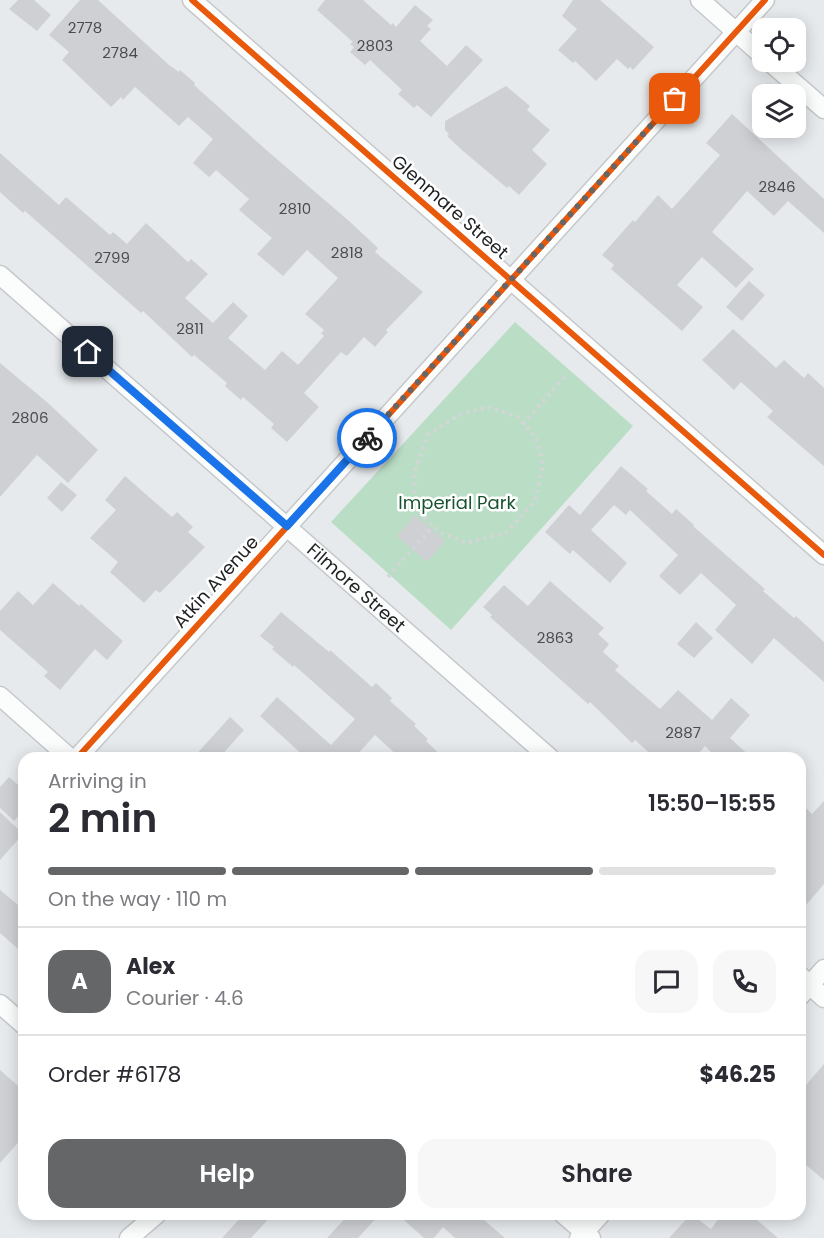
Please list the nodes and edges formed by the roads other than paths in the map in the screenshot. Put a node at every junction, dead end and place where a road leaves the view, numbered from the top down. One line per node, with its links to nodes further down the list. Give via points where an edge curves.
1 (192, 0): 9 (street, Glenmare Street)
2 (700, 0): 4 (street)
3 (765, 0): 4 (street, Atkin Avenue)
4 (736, 32): 5 (street); 9 (street, Atkin Avenue)
5 (752, 46)
6 (781, 72): 7 (street)
7 (824, 109)
8 (0, 275): 10 (street, Filmore Street)
9 (511, 280): 10 (street, Atkin Avenue); 11 (street, Glenmare Street)
10 (287, 526): 14 (street, Atkin Avenue); 15 (street, Filmore Street)
11 (824, 555)
12 (0, 696): 13 (street)
13 (63, 752)
14 (81, 752)
15 (543, 752)
16 (824, 969): 17 (street)
17 (806, 984)
18 (806, 988): 19 (street)
19 (824, 998)
20 (0, 1004): 21 (street)
21 (18, 1020)
22 (150, 1220): 26 (street)
23 (569, 1220): 25 (street)
24 (597, 1220): 25 (street)
25 (585, 1236)
26 (129, 1238)

